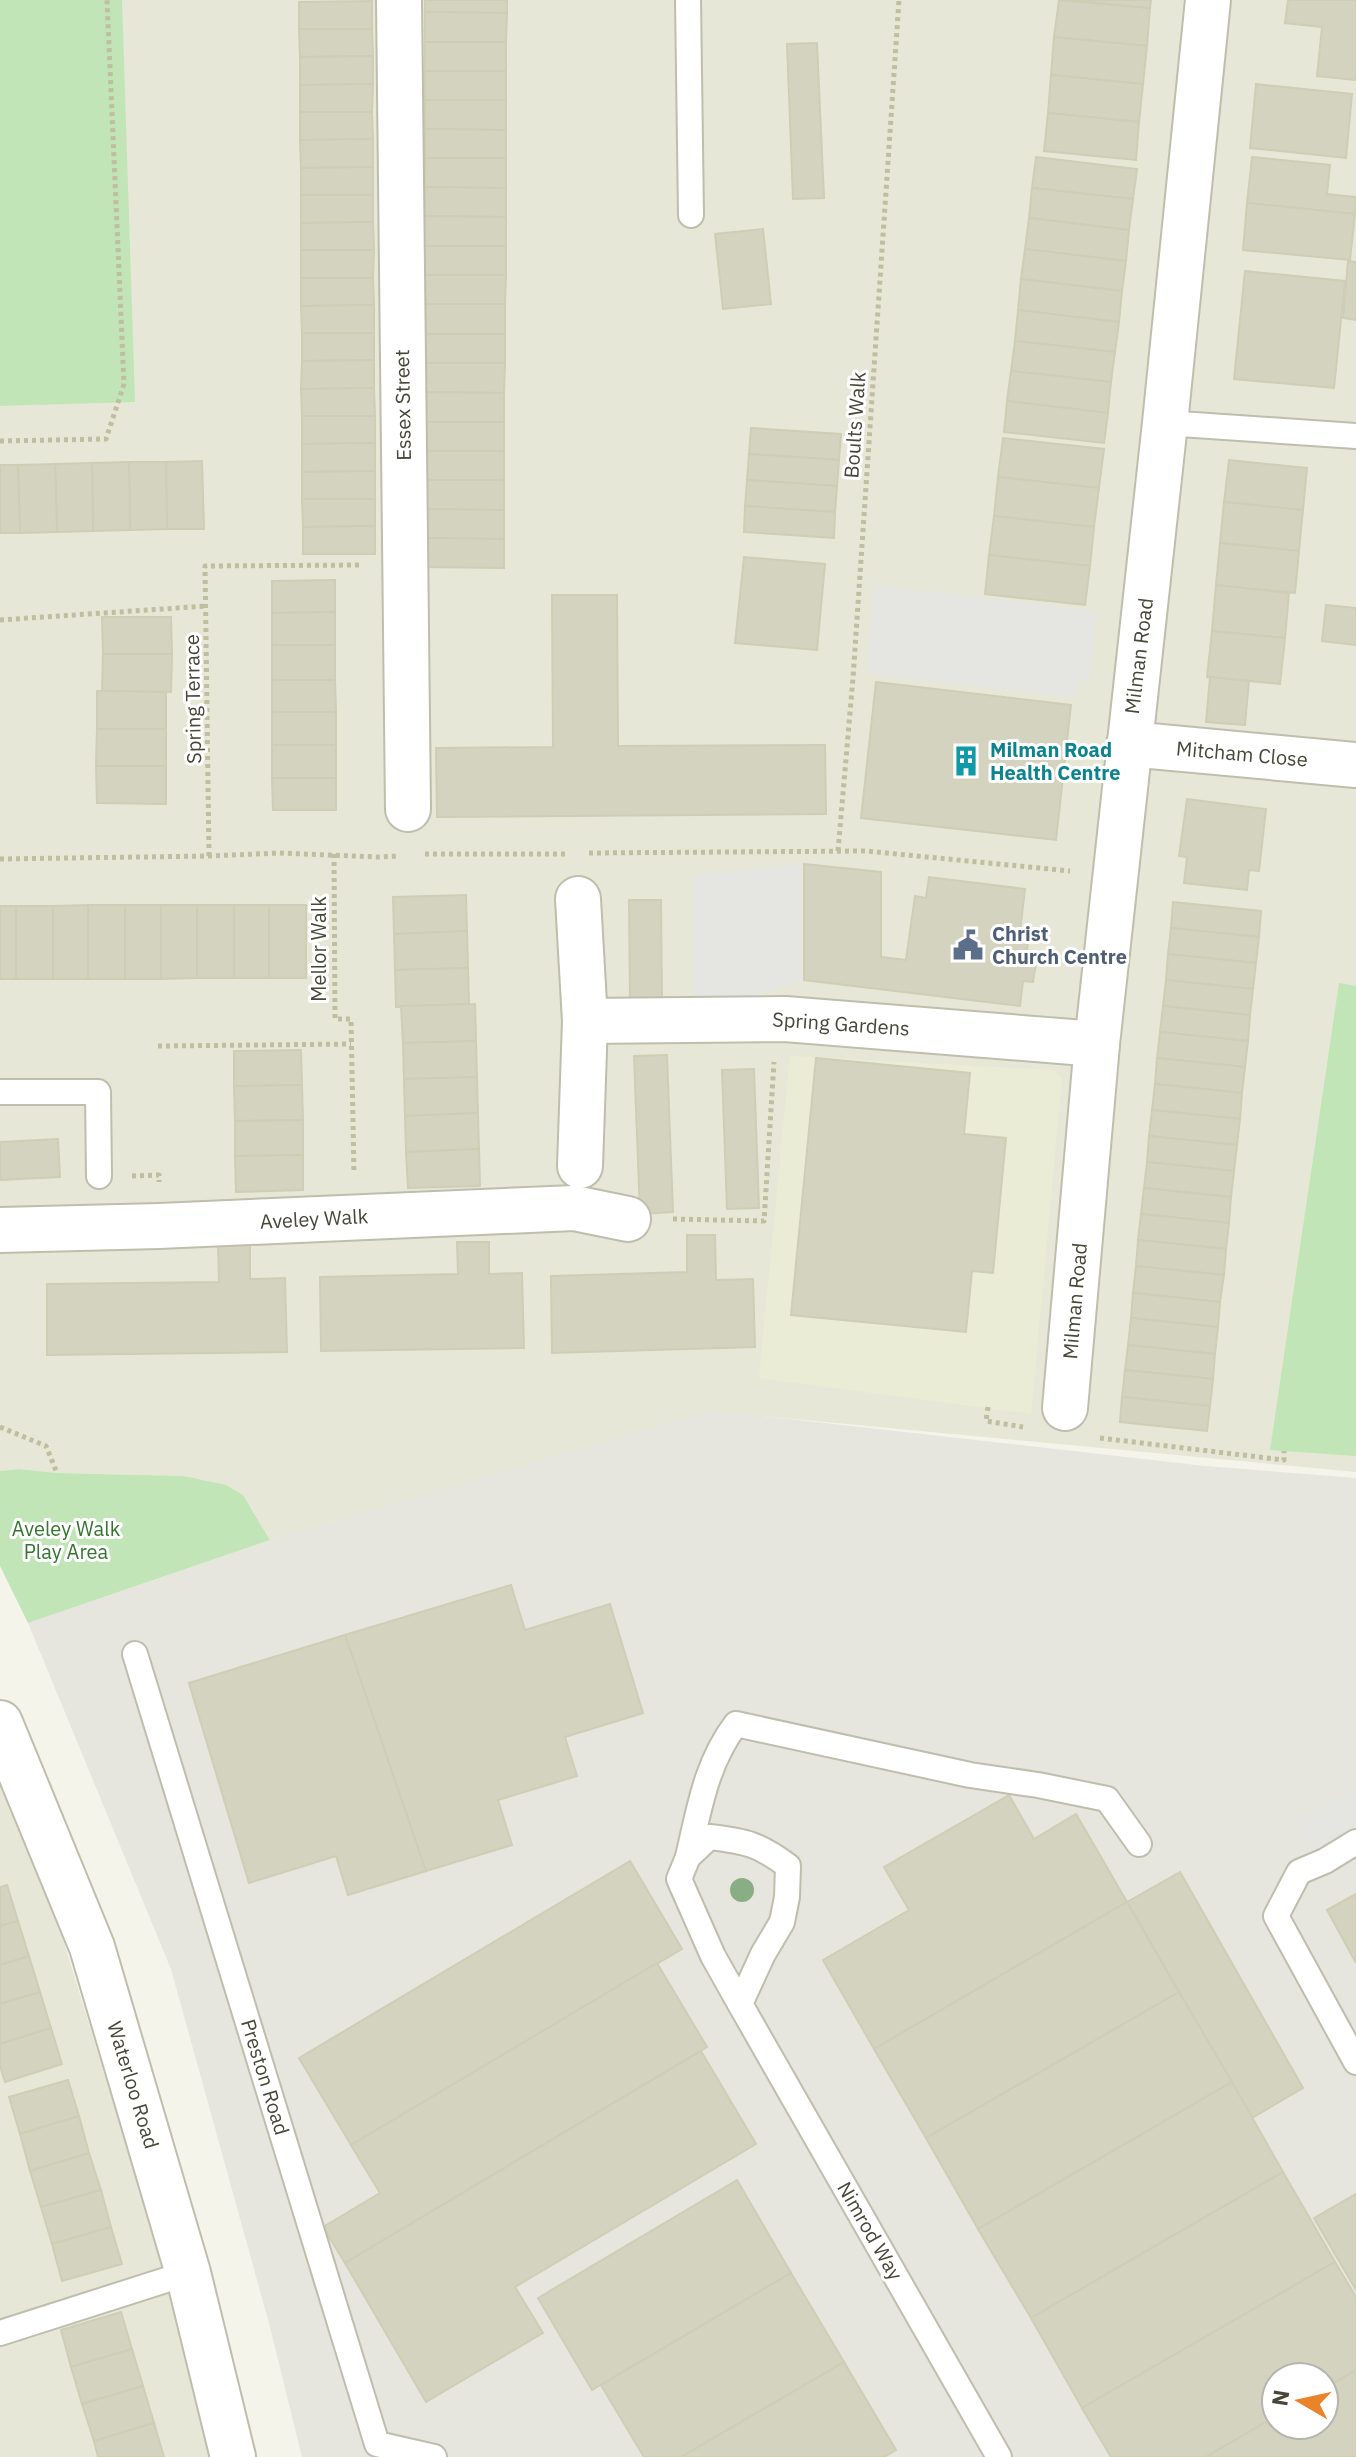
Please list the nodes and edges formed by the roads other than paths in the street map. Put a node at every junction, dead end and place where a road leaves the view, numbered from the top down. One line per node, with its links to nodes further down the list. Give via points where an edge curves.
1 (399, 0): 9 (street, Essex Street)
2 (688, 0): 4 (lane)
3 (1208, 0): 5 (street, Milman Road)
4 (691, 215)
5 (1165, 423): 6 (lane); 7 (street, Milman Road)
6 (1356, 436)
7 (1129, 744): 8 (street, Mitcham Close); 12 (street, Milman Road)
8 (1356, 765)
9 (408, 809)
10 (578, 899): 11 (street)
11 (585, 1021): 12 (street, Spring Gardens, via 785,1019); 14 (street)
12 (1097, 1044): 18 (street, Milman Road)
13 (0, 1092): 15 (lane, via 98,1092)
14 (580, 1166)
15 (99, 1176)
16 (628, 1219): 17 (street, Aveley Walk, via 574,1208)
17 (0, 1230)
18 (1063, 1424)
19 (135, 1654): 29 (lane, Preston Road, via 377,2444)
20 (0, 1723): 26 (street, Waterloo Road, via 92,1947)
21 (1356, 1842): 25 (lane, via 1299,1872 1276,1916)
22 (1139, 1844): 23 (lane, Nimrod Way, via 1107,1799 736,1724 706,1777)
23 (688, 1857): 24 (lane, Nimrod Way, via 679,1879); 24 (lane, via 709,1837 742,1840 788,1866 782,1922)
24 (740, 2004): 30 (lane, Nimrod Way)
25 (1356, 2062)
26 (188, 2273): 27 (lane); 28 (street, Waterloo Road)
27 (0, 2333)
28 (233, 2457)
29 (434, 2457)
30 (999, 2457)

